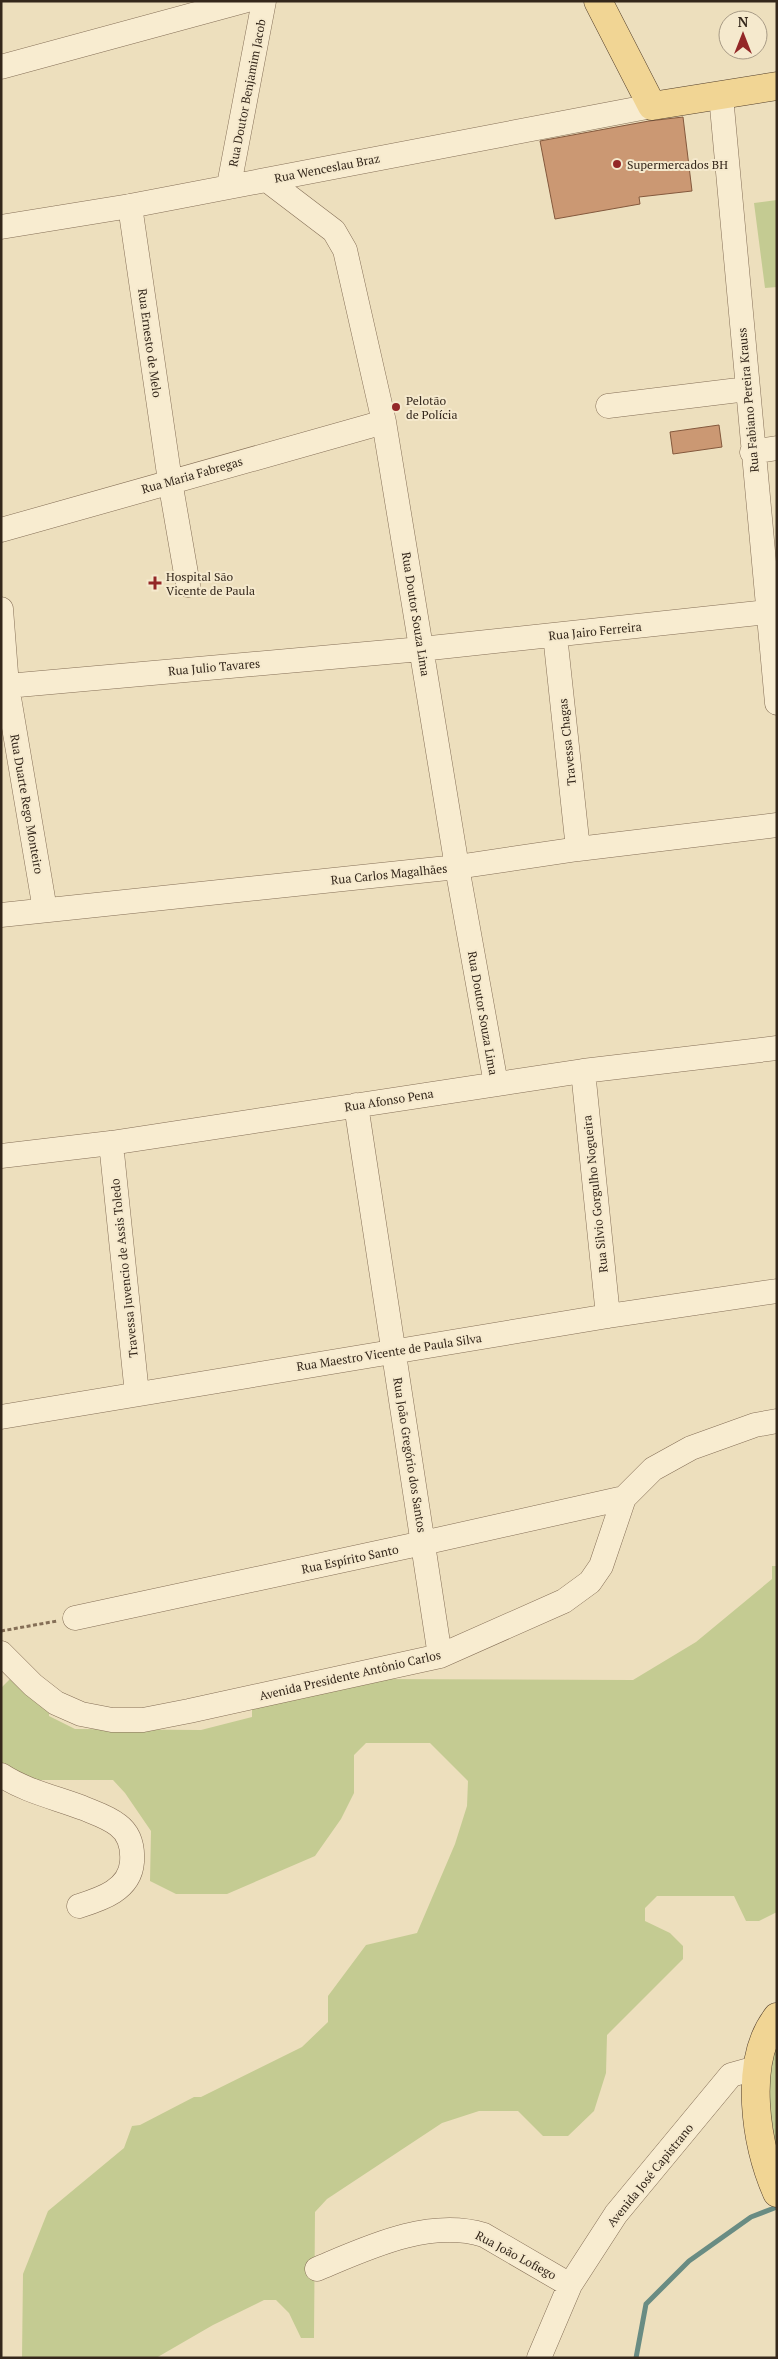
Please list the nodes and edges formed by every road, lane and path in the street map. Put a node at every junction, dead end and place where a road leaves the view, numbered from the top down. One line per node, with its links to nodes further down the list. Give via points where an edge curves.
1 (244, 1): 4 (street)
2 (264, 1): 9 (street, Rua Doutor Benjamim Jacob)
3 (598, 1): 7 (main road)
4 (1, 67)
5 (777, 86): 6 (main road)
6 (721, 96): 7 (main road); 12 (street, Rua Fabiano Pereira Krauss)
7 (652, 106): 8 (street, Rua Wenceslau Braz)
8 (268, 180): 9 (street, Rua Wenceslau Braz); 14 (street, Rua Doutor Souza Lima, via 334,232 342,243)
9 (229, 185): 10 (street, Rua Wenceslau Braz)
10 (130, 206): 11 (street, Rua Wenceslau Braz); 17 (street, Rua Ernesto de Melo)
11 (1, 227)
12 (747, 390): 13 (street); 16 (street, Rua Fabiano Pereira Krauss)
13 (608, 406)
14 (384, 422): 17 (street, Rua Maria Fabregas); 23 (street, Rua Doutor Souza Lima)
15 (777, 448): 16 (street)
16 (752, 452): 21 (street, Rua Fabiano Pereira Krauss)
17 (170, 481): 18 (street, Rua Maria Fabregas); 19 (street, Rua Ernesto de Melo)
18 (1, 530)
19 (188, 585)
20 (1, 609): 24 (street, Rua Duarte Rego Monteiro)
21 (774, 613): 22 (street, Rua Jairo Ferreira); 25 (street, Rua Fabiano Pereira Krauss)
22 (555, 635): 23 (street, Rua Jairo Ferreira); 27 (street, Travessa Chagas)
23 (421, 648): 24 (street, Rua Julio Tavares); 28 (street, Rua Doutor Souza Lima)
24 (7, 686): 29 (street, Rua Duarte Rego Monteiro)
25 (777, 703)
26 (777, 825): 27 (street, Rua Carlos Magalhães)
27 (578, 849): 28 (street, Rua Carlos Magalhães)
28 (457, 867): 29 (street, Rua Carlos Magalhães); 33 (street, Rua Doutor Souza Lima)
29 (45, 910): 30 (street, Rua Carlos Magalhães)
30 (1, 915)
31 (777, 1048): 32 (street, Rua Afonso Pena)
32 (583, 1071): 33 (street, Rua Afonso Pena); 38 (street, Rua Silvio Gorgulho Nogueira)
33 (496, 1084): 34 (street, Rua Afonso Pena)
34 (356, 1105): 35 (street, Rua Afonso Pena); 39 (street, Rua João Gregório dos Santos)
35 (111, 1143): 36 (street, Rua Afonso Pena); 40 (street, Travessa Juvencio de Assis Toledo)
36 (1, 1156)
37 (777, 1291): 38 (street, Rua Maestro Vicente de Paula Silva)
38 (608, 1316): 39 (street, Rua Maestro Vicente de Paula Silva)
39 (394, 1352): 40 (street, Rua Maestro Vicente de Paula Silva); 44 (street, Rua João Gregório dos Santos)
40 (137, 1394): 41 (street, Rua Maestro Vicente de Paula Silva)
41 (1, 1417)
42 (777, 1421): 43 (street, Avenida Presidente Antônio Carlos, via 755,1425 672,1457 653,1469)
43 (624, 1498): 44 (street, Rua Espírito Santo); 48 (street, Avenida Presidente Antônio Carlos, via 602,1566 590,1582 564,1600)
44 (424, 1543): 45 (street, Rua Espírito Santo); 48 (street, Rua João Gregório dos Santos)
45 (75, 1618): 46 (path)
46 (1, 1631)
47 (1, 1653): 48 (street, Avenida Presidente Antônio Carlos, via 56,1703 80,1714 112,1720 143,1720)
48 (440, 1656)
49 (1, 1776): 50 (street, via 105,1816 129,1837 133,1851 132,1866 124,1882 110,1896)
50 (80, 1906)
51 (777, 2017): 52 (main road, via 768,2028)
52 (756, 2068): 53 (main road, via 758,2128); 55 (street, Avenida José Capistrano, via 731,2075 616,2214)
53 (776, 2192)
54 (318, 2269): 55 (street, Rua João Lofiego, via 367,2249 417,2234 470,2231 484,2235)
55 (570, 2284): 56 (street, Avenida José Capistrano)
56 (539, 2358)

